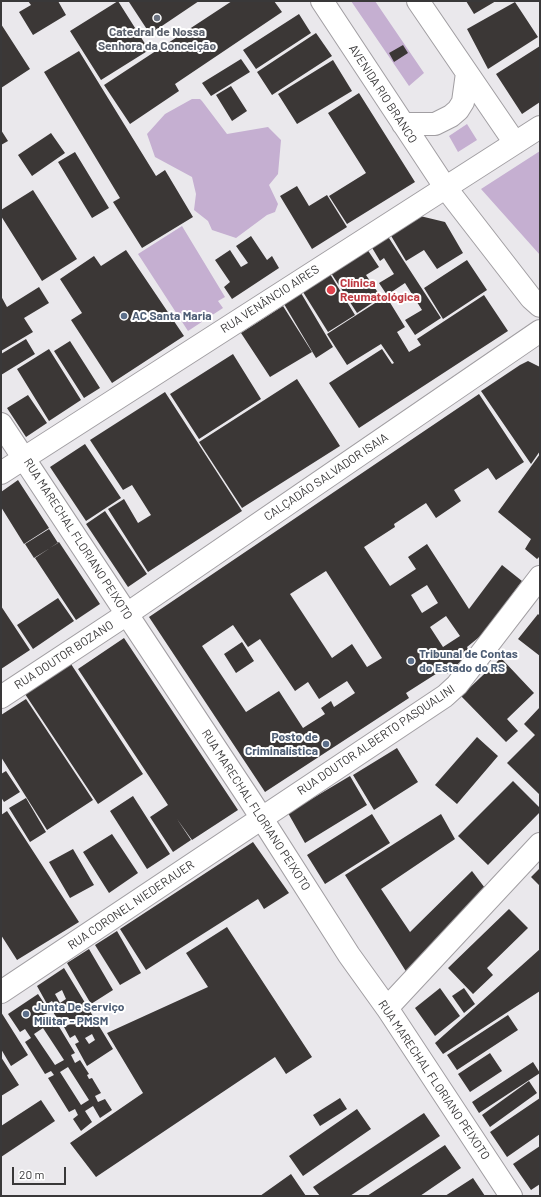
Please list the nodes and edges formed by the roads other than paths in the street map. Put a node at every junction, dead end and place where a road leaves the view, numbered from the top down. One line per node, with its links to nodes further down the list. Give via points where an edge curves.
1 (322, 1): 4 (street, AVENIDA RIO BRANCO)
2 (418, 1): 3 (street)
3 (467, 73): 4 (street, via 463,102 452,116 435,124); 6 (street)
4 (403, 124): 7 (street, AVENIDA RIO BRANCO)
5 (540, 127): 6 (street, RUA VENÂNCIO AIRES)
6 (514, 143): 7 (street, RUA VENÂNCIO AIRES)
7 (445, 187): 8 (street, AVENIDA RIO BRANCO, via 531,298); 11 (street, RUA VENÂNCIO AIRES)
8 (540, 306)
9 (533, 336): 14 (street, CALÇADÃO SALVADOR ISAIA)
10 (1, 424): 11 (street, RUA MARECHAL FLORIANO PEIXOTO)
11 (24, 458): 12 (street, RUA VENÂNCIO AIRES); 14 (street, RUA MARECHAL FLORIANO PEIXOTO)
12 (1, 473)
13 (536, 582): 16 (street, RUA DOUTOR ALBERTO PASQUALINI, via 457,685 445,696)
14 (127, 614): 15 (street, RUA DOUTOR BOZANO); 16 (street, RUA MARECHAL FLORIANO PEIXOTO)
15 (1, 697)
16 (262, 818): 18 (street, RUA CORONEL NIEDERAUER); 19 (street, RUA MARECHAL FLORIANO PEIXOTO, via 349,955)
17 (540, 844): 19 (street)
18 (1, 992)
19 (387, 1008): 20 (street, RUA MARECHAL FLORIANO PEIXOTO)
20 (510, 1196)

